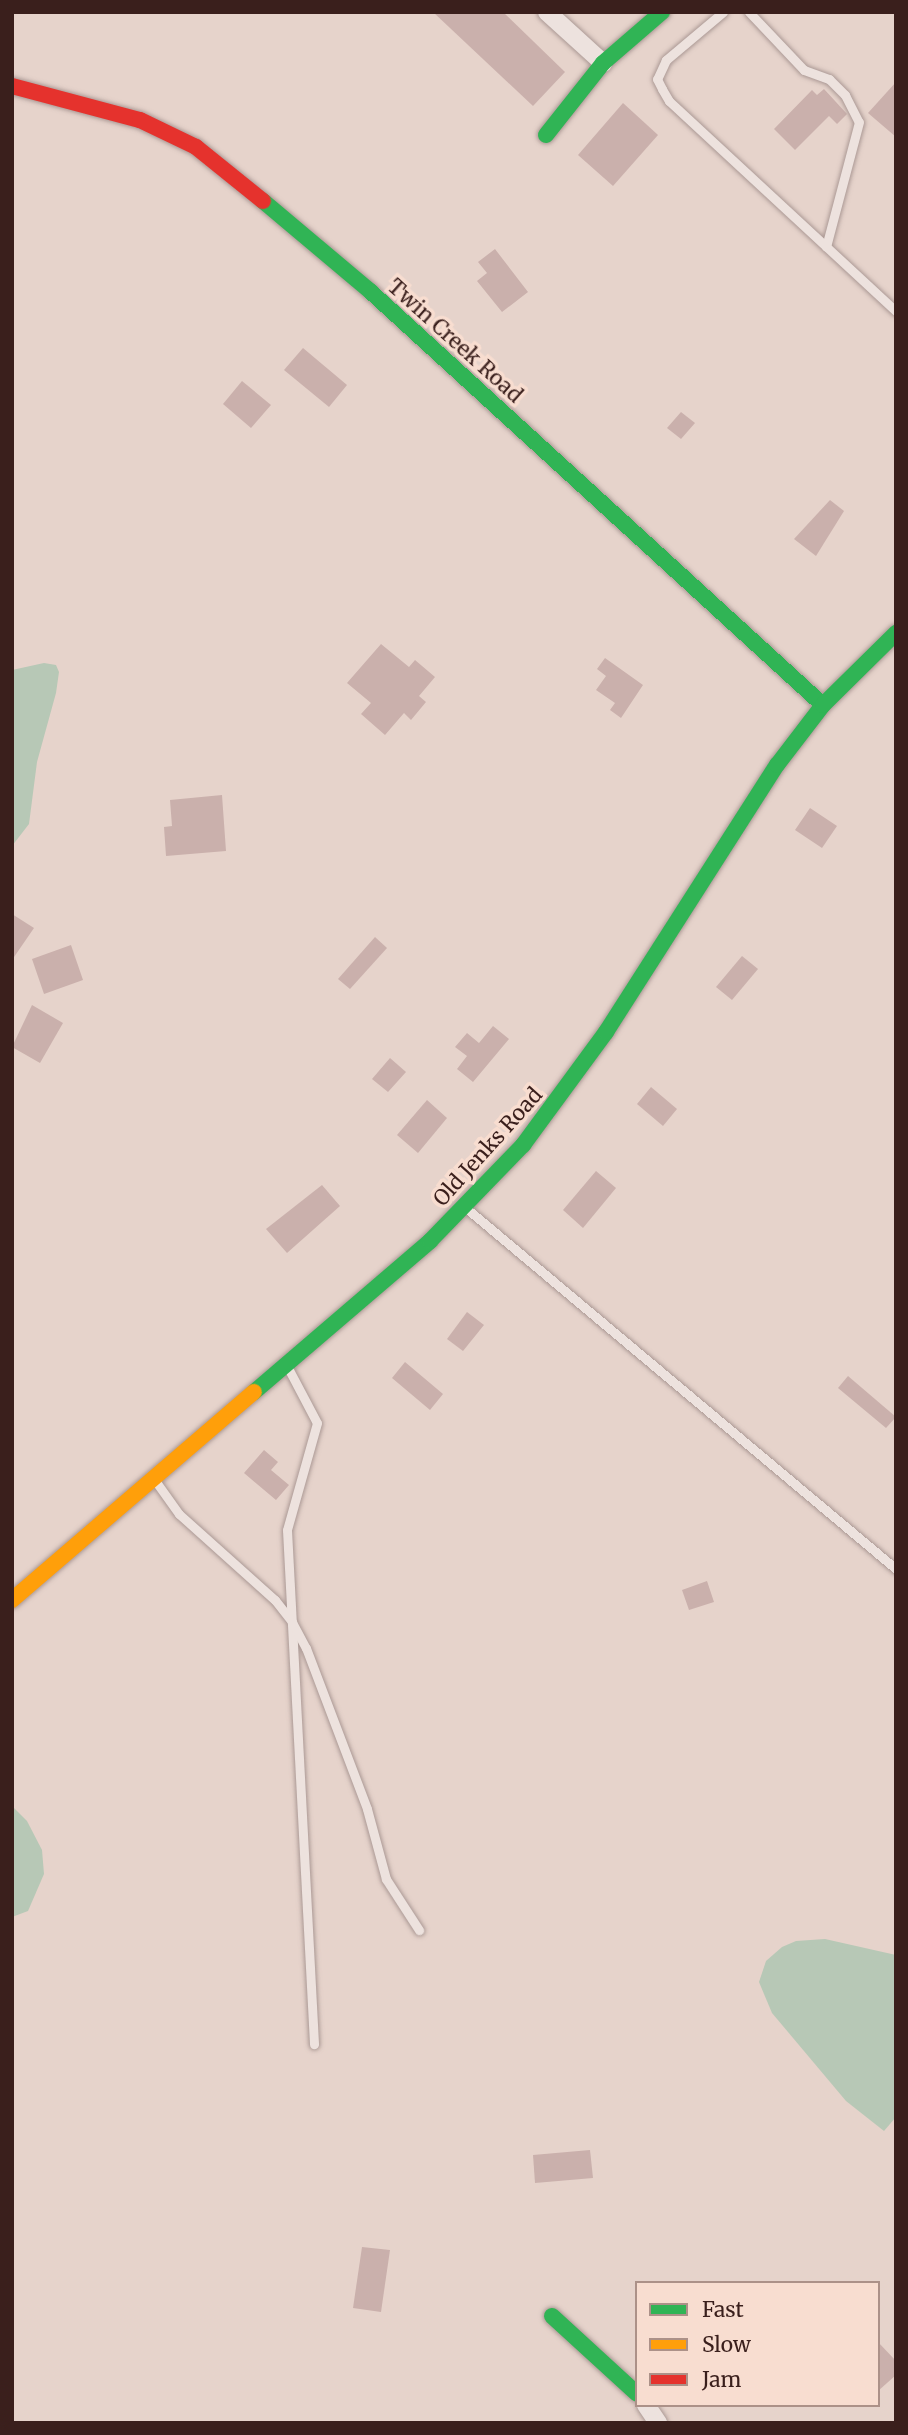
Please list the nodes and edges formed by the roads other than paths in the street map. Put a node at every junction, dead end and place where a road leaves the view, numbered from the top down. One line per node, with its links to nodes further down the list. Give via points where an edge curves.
1 (547, 12): 5 (street)
2 (662, 12): 5 (street)
3 (723, 12): 8 (lane, via 666,60 657,79 669,101)
4 (749, 12): 8 (lane, via 804,70 829,79 845,95 859,122)
5 (603, 63): 7 (street)
6 (12, 86): 11 (street, Twin Creek Road, via 140,120 196,147 233,175 371,292)
7 (546, 135)
8 (826, 247): 9 (lane)
9 (896, 311)
10 (896, 633): 11 (street, Old Jenks Road)
11 (823, 705): 12 (street, Old Jenks Road, via 778,765 566,1090)
12 (465, 1207): 13 (street, Old Jenks Road); 15 (lane)
13 (287, 1366): 14 (street, Old Jenks Road); 17 (lane, via 317,1423 286,1530)
14 (153, 1478): 16 (street, Old Jenks Road); 17 (lane, via 179,1514 275,1600)
15 (896, 1569)
16 (12, 1600)
17 (292, 1622): 18 (lane, via 366,1809 386,1879); 19 (lane)
18 (419, 1930)
19 (314, 2044)
20 (552, 2316): 21 (street)
21 (635, 2392)
22 (647, 2407): 23 (street)
23 (659, 2423)

